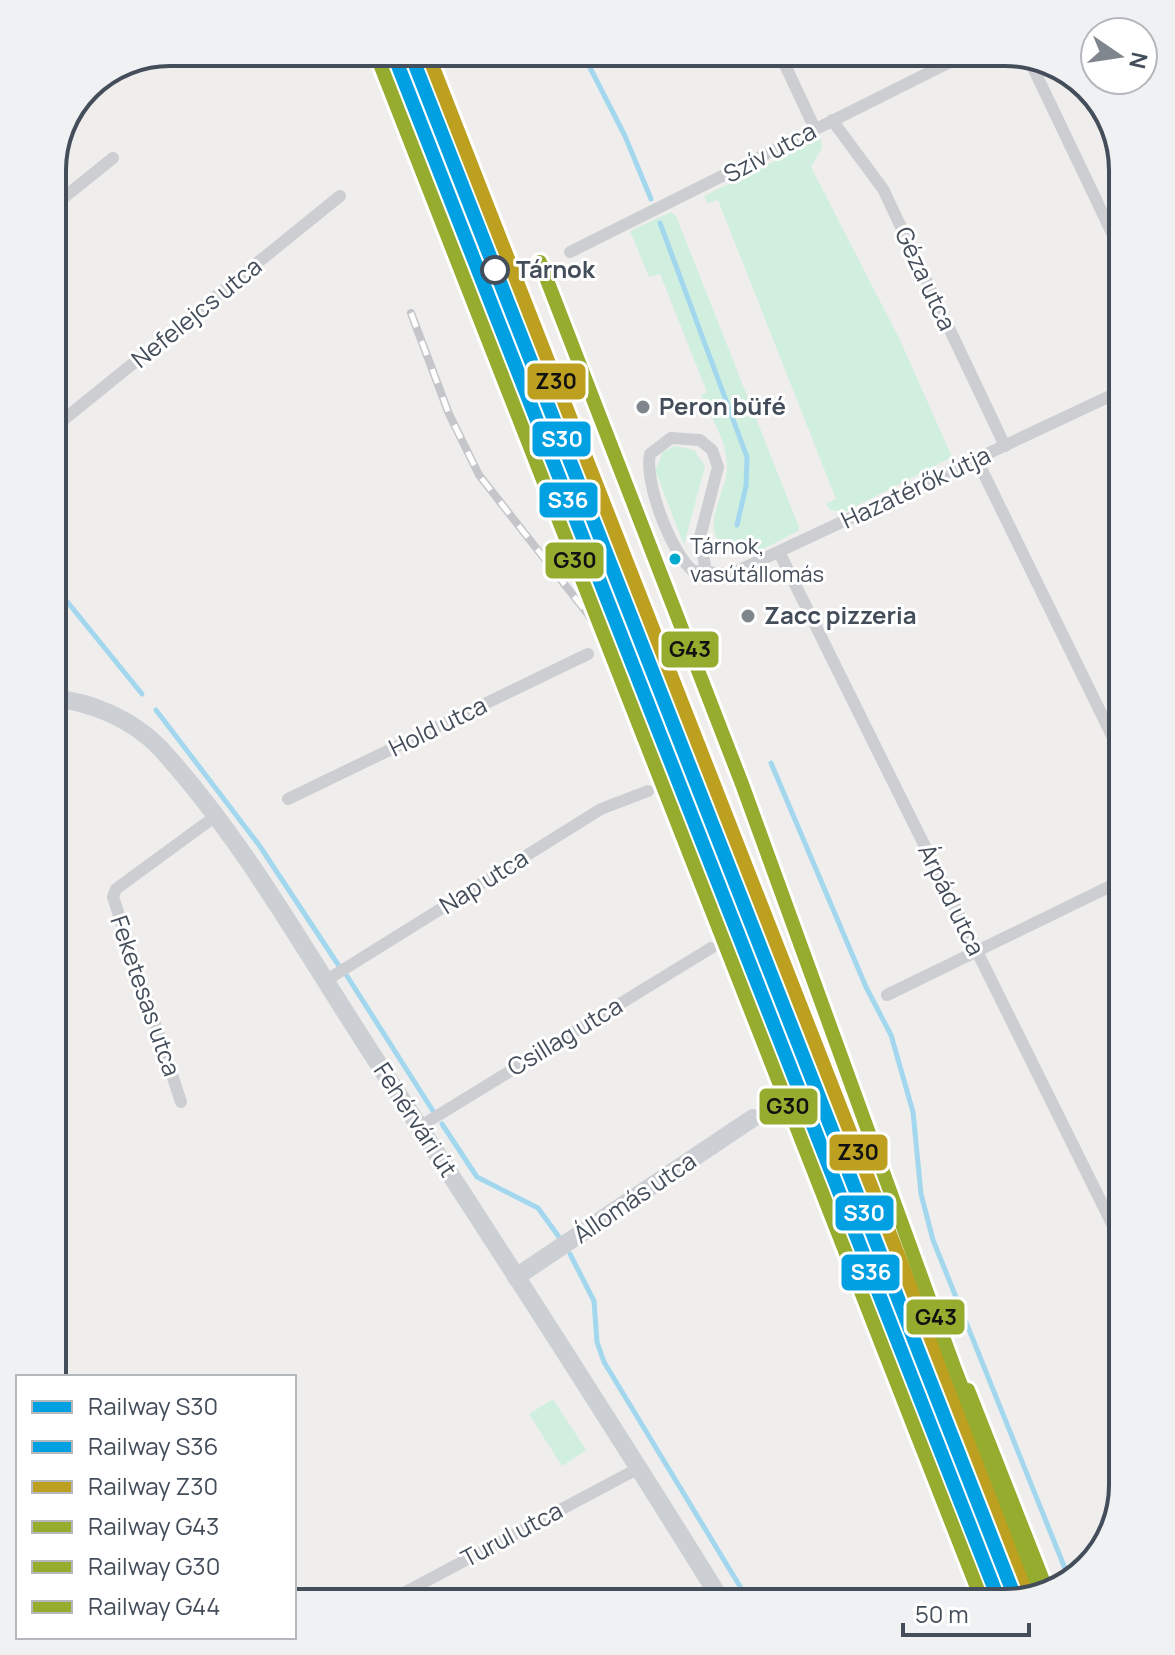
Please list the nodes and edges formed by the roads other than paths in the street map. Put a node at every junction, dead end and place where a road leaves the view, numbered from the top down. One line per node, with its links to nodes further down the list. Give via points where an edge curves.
1 (786, 66): 5 (street)
2 (942, 66): 4 (street, Szív utca)
3 (1035, 71): 9 (street)
4 (832, 120): 5 (street, Szív utca); 13 (street, Géza utca, via 883,189)
5 (815, 129): 10 (street, Szív utca)
6 (113, 158): 7 (street)
7 (66, 196)
8 (340, 196): 12 (street, Nefelejcs utca)
9 (1109, 227)
10 (570, 252)
11 (1109, 397): 13 (street, Hazatérők útja)
12 (66, 418)
13 (1005, 446): 14 (street, Hazatérők útja)
14 (977, 460): 15 (street, Hazatérők útja); 19 (street)
15 (780, 554): 16 (street, Hazatérők útja, via 731,574); 25 (street, Árpád utca)
16 (706, 572): 16 (street, via 700,537 718,467 700,440 671,438 650,454 648,473 685,565)
17 (588, 654): 21 (street, Hold utca)
18 (66, 701): 22 (main road, Fehérvári út, via 100,709 142,733)
19 (1109, 729)
20 (648, 791): 26 (street, Nap utca, via 601,809)
21 (288, 799)
22 (213, 818): 26 (main road, Fehérvári út); 28 (street, Feketesas utca, via 116,889 116,912)
23 (1109, 887): 25 (street)
24 (711, 948): 30 (street, Csillag utca)
25 (977, 952): 27 (street); 31 (street, Árpád utca)
26 (325, 981): 30 (main road, Fehérvári út)
27 (887, 995)
28 (181, 1102)
29 (753, 1118): 32 (main road, Állomás utca)
30 (419, 1127): 32 (main road, Fehérvári út)
31 (1109, 1218)
32 (516, 1277): 33 (main road, Fehérvári út)
33 (639, 1468): 34 (street, Turul utca); 35 (main road, Fehérvári út)
34 (411, 1589)
35 (714, 1589)

